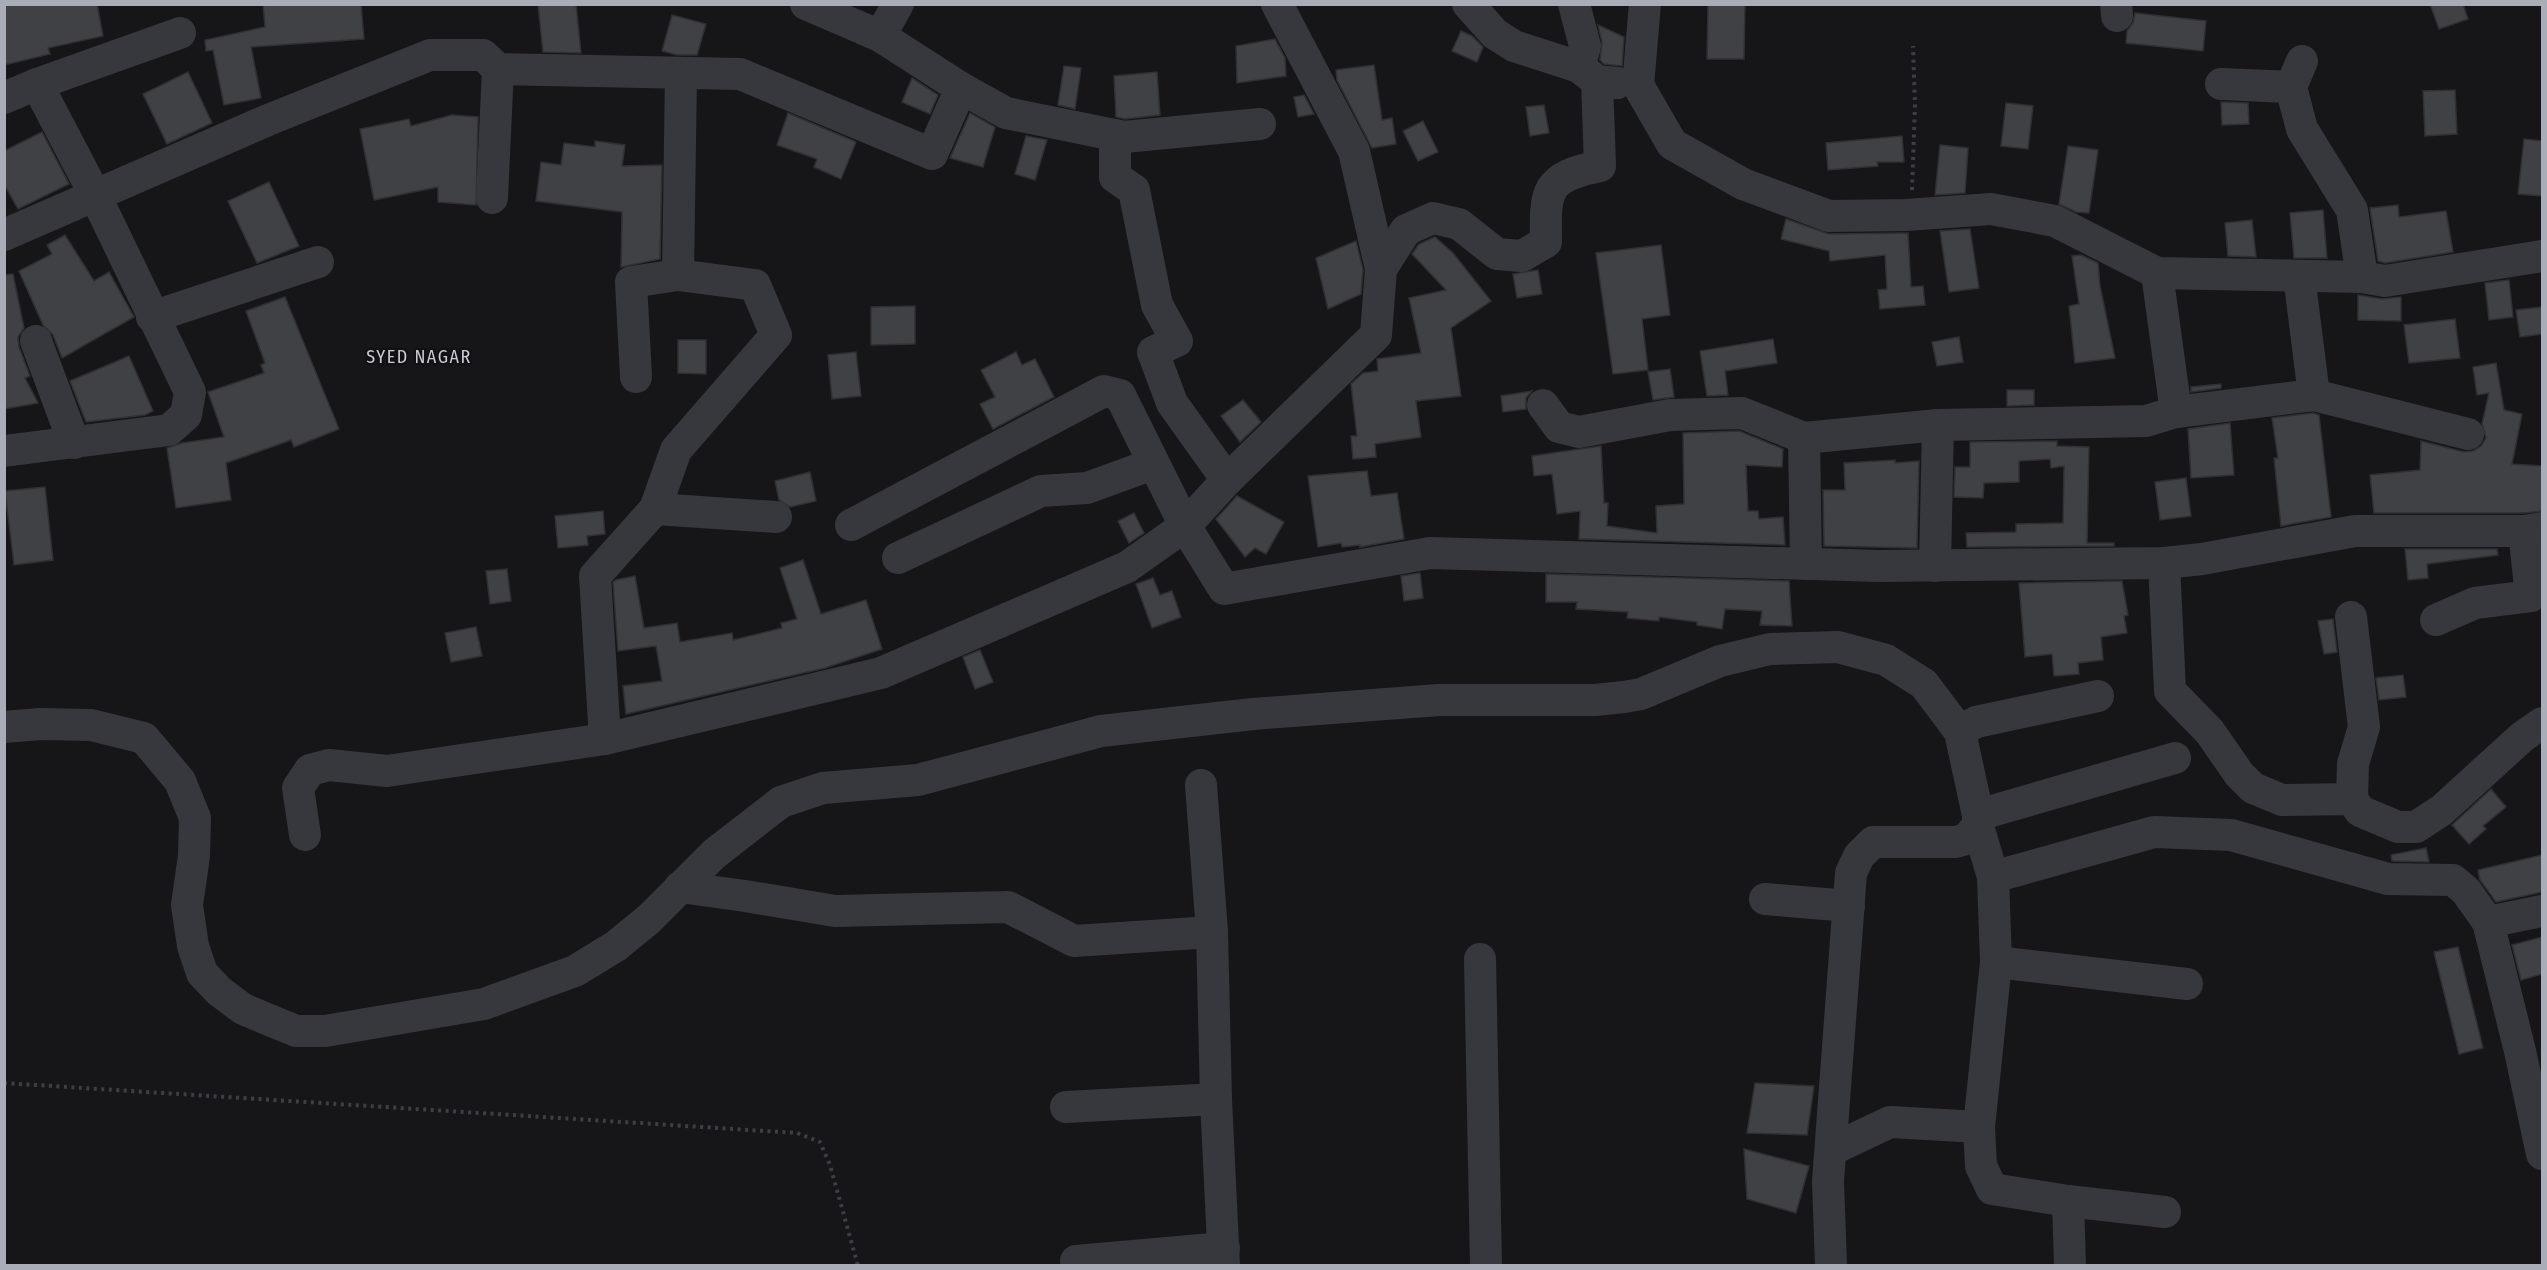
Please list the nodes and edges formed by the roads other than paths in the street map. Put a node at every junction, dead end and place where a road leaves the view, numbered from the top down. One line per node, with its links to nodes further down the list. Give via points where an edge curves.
1 (807, 4): 8 (street)
2 (898, 4): 8 (street)
3 (1277, 4): 24 (street, via 1354,152)
4 (1468, 4): 11 (street, via 1496,34 1514,46)
5 (1574, 4): 11 (street)
6 (1645, 4): 14 (street)
7 (180, 33): 12 (street)
8 (880, 36): 15 (street)
9 (498, 69): 10 (street); 19 (street, via 483,55 430,55); 20 (street)
10 (681, 74): 15 (street, via 740,74 932,154); 26 (street)
11 (1588, 74): 14 (street); 24 (street, via 1600,166 1557,180 1545,202 1546,242 1522,256 1497,254 1459,224 1433,218 1406,230)
12 (37, 84): 16 (street); 19 (street)
13 (2221, 84): 28 (street, via 2297,74 2302,129 2352,210)
14 (1638, 85): 25 (street, via 1672,144 1743,184 1829,216 1911,215 1991,208 2055,221)
15 (961, 88): 18 (street, via 1006,113)
16 (4, 98)
17 (1260, 124): 18 (street)
18 (1115, 135): 41 (street, via 1115,177 1134,190 1157,305 1178,341 1153,352 1172,403)
19 (95, 195): 21 (street); 29 (street)
20 (492, 198)
21 (4, 235)
22 (2542, 256): 28 (street, via 2385,281)
23 (318, 262): 29 (street)
24 (1381, 269): 41 (street, via 1376,335)
25 (2157, 273): 27 (street); 34 (street)
26 (678, 275): 31 (street, via 631,282); 42 (street, via 755,285 776,336 676,450)
27 (2299, 276): 28 (street); 32 (street)
28 (2362, 277)
29 (152, 317): 38 (street, via 190,392 186,415 169,430)
30 (36, 341): 38 (street)
31 (636, 377)
32 (2314, 394): 34 (street); 36 (street)
33 (1543, 405): 37 (street, via 1559,427 1579,432 1670,415 1742,413)
34 (2176, 412): 35 (street, via 2146,421)
35 (1938, 425): 37 (street); 50 (street)
36 (2468, 434)
37 (1804, 438): 49 (street)
38 (74, 443): 39 (street)
39 (4, 451)
40 (1153, 464): 44 (street, via 1120,395 1104,391); 45 (street); 47 (street, via 1087,488 1041,490)
41 (1227, 480): 45 (street)
42 (655, 509): 43 (street); 57 (street, via 595,576)
43 (776, 517)
44 (851, 525)
45 (1185, 526): 49 (street, via 1224,589 1430,553); 57 (street, via 1126,567 881,673)
46 (2533, 530): 48 (street, via 2355,531); 52 (street, via 2531,596 2475,603)
47 (898, 558)
48 (2164, 563): 50 (street); 60 (street, via 2170,691 2210,732 2253,788 2282,800)
49 (1806, 564): 50 (street)
50 (1935, 566)
51 (2351, 617): 60 (street, via 2364,727 2353,764)
52 (2436, 620)
53 (2098, 696): 56 (street, via 1976,722)
54 (2542, 723): 60 (street, via 2442,810 2416,827 2398,827)
55 (4, 727): 64 (street, via 91,725 144,738 180,781 195,818 187,905 202,973 243,1009 296,1031 325,1031 439,1013 529,989 575,971 616,946)
56 (1959, 732): 61 (street); 64 (street, via 1924,684 1886,660 1838,646 1770,649 1720,661 1641,694 1624,697 1439,700 1252,714 1101,731 918,780 822,788 781,802 714,854)
57 (605, 739): 62 (street, via 387,771 329,765 310,770 298,788)
58 (2175, 758): 61 (street)
59 (1201, 785): 69 (street)
60 (2356, 805)
61 (1978, 821): 63 (street); 66 (street, via 1966,839 1956,842 1873,842 1858,856 1851,873)
62 (305, 835)
63 (1993, 877): 68 (street, via 2154,832 2231,835 2388,879 2453,880); 71 (street)
64 (680, 887): 69 (street, via 835,911 1008,908 1074,941)
65 (1765, 899): 66 (street)
66 (1849, 906): 78 (street)
67 (2542, 911): 68 (street)
68 (2488, 922): 79 (street)
69 (1212, 932): 75 (street)
70 (1479, 959): 84 (street)
71 (1996, 962): 72 (street); 77 (street)
72 (2187, 984)
73 (2535, 1021): 74 (street)
74 (2542, 1055)
75 (1216, 1099): 76 (street); 82 (street)
76 (1066, 1107)
77 (1979, 1127): 78 (street, via 1890,1122); 80 (street, via 1982,1166 1992,1189)
78 (1831, 1150): 85 (street)
79 (2542, 1154)
80 (2068, 1201): 81 (street); 86 (street)
81 (2165, 1212)
82 (1224, 1257): 83 (street)
83 (1076, 1261)
84 (1486, 1266)
85 (1831, 1266)
86 (2070, 1266)

